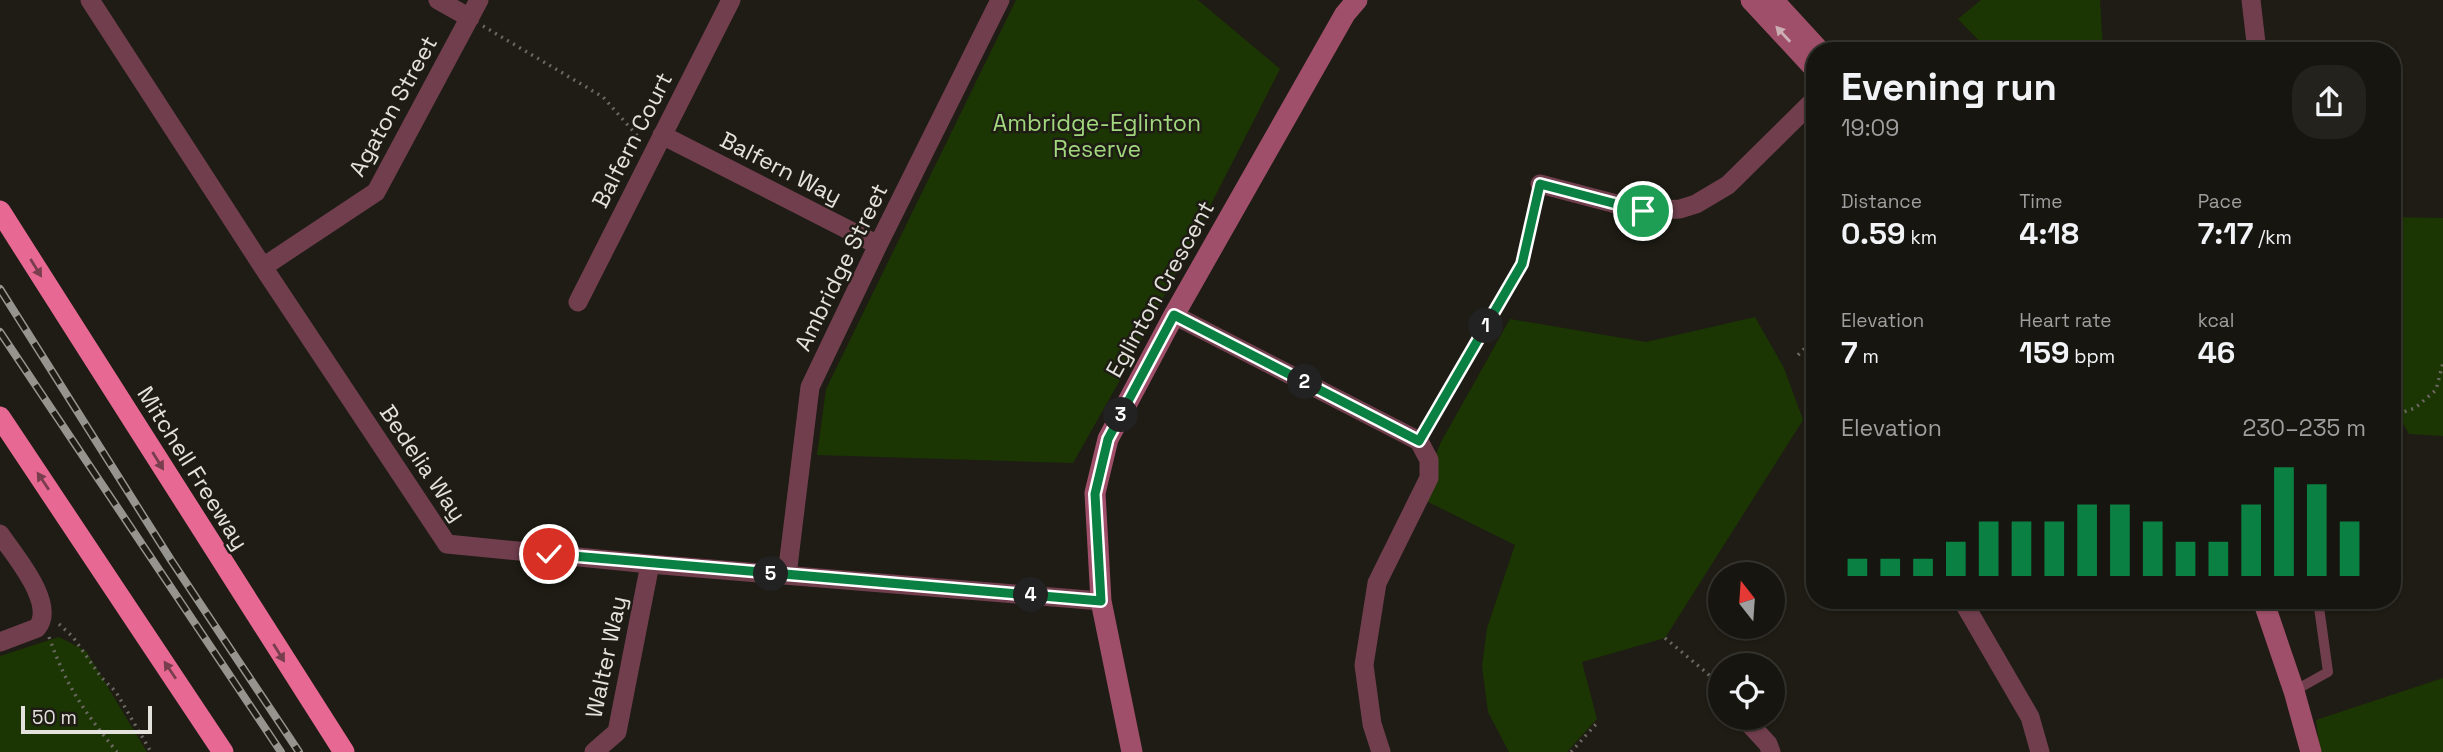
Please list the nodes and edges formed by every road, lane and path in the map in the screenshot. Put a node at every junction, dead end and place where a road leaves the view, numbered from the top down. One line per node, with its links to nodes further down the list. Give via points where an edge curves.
1 (90, 0): 20 (street, Bedelia Way)
2 (438, 0): 10 (street)
3 (478, 0): 10 (street, Agaton Street)
4 (731, 0): 15 (street, Balfern Court)
5 (1000, 0): 19 (street, Ambridge Street)
6 (1357, 0): 22 (street, Eglinton Crescent)
7 (1751, 0): 13 (street, one-way to 7)
8 (1773, 0): 11 (street)
9 (2251, 0): 12 (street)
10 (470, 18): 16 (path, via 603,97); 20 (street, Agaton Street, via 376,192)
11 (1812, 42)
12 (2256, 42)
13 (1806, 59)
14 (1806, 108): 17 (street, via 1728,184 1680,209 1643,211)
15 (662, 135): 16 (street, Balfern Court); 19 (street, Balfern Way)
16 (653, 153): 21 (street, Balfern Court)
17 (1540, 184): 28 (path, via 1522,264)
18 (0, 211): 46 (highway, Mitchell Freeway, one-way to 46)
19 (878, 245): 31 (street, Ambridge Street, via 810,387)
20 (263, 267): 30 (street, Bedelia Way, via 447,544)
21 (578, 302)
22 (1174, 315): 28 (street); 32 (street, Eglinton Crescent, via 1108,439 1095,494)
23 (1806, 347): 24 (path)
24 (1798, 355)
25 (2443, 363): 26 (path, via 2436,390 2415,408)
26 (2401, 413)
27 (0, 417): 45 (highway, one-way to 27)
28 (1419, 441): 49 (street, via 1429,460 1429,478 1377,583 1364,665)
29 (0, 534): 36 (street, via 37,591)
30 (650, 564): 31 (street, Bedelia Way); 47 (street, Walter Way, via 617,732)
31 (787, 575): 32 (street, Bedelia Way)
32 (1101, 601): 48 (street, Eglinton Crescent)
33 (1967, 609): 52 (street, via 2030,717)
34 (2266, 609): 40 (street)
35 (2319, 609): 40 (lane, via 2328,672)
36 (42, 618): 38 (street, via 33,632); 43 (path, via 69,687); 44 (path, via 68,631 116,692)
37 (1665, 638): 39 (path)
38 (0, 642)
39 (1708, 674)
40 (2294, 691): 53 (street)
41 (1598, 722): 50 (path)
42 (1755, 730): 51 (street)
43 (117, 752)
44 (151, 752)
45 (223, 752)
46 (344, 752)
47 (594, 752)
48 (1132, 752)
49 (1381, 752)
50 (1571, 752)
51 (1771, 752)
52 (2040, 752)
53 (2311, 752)

